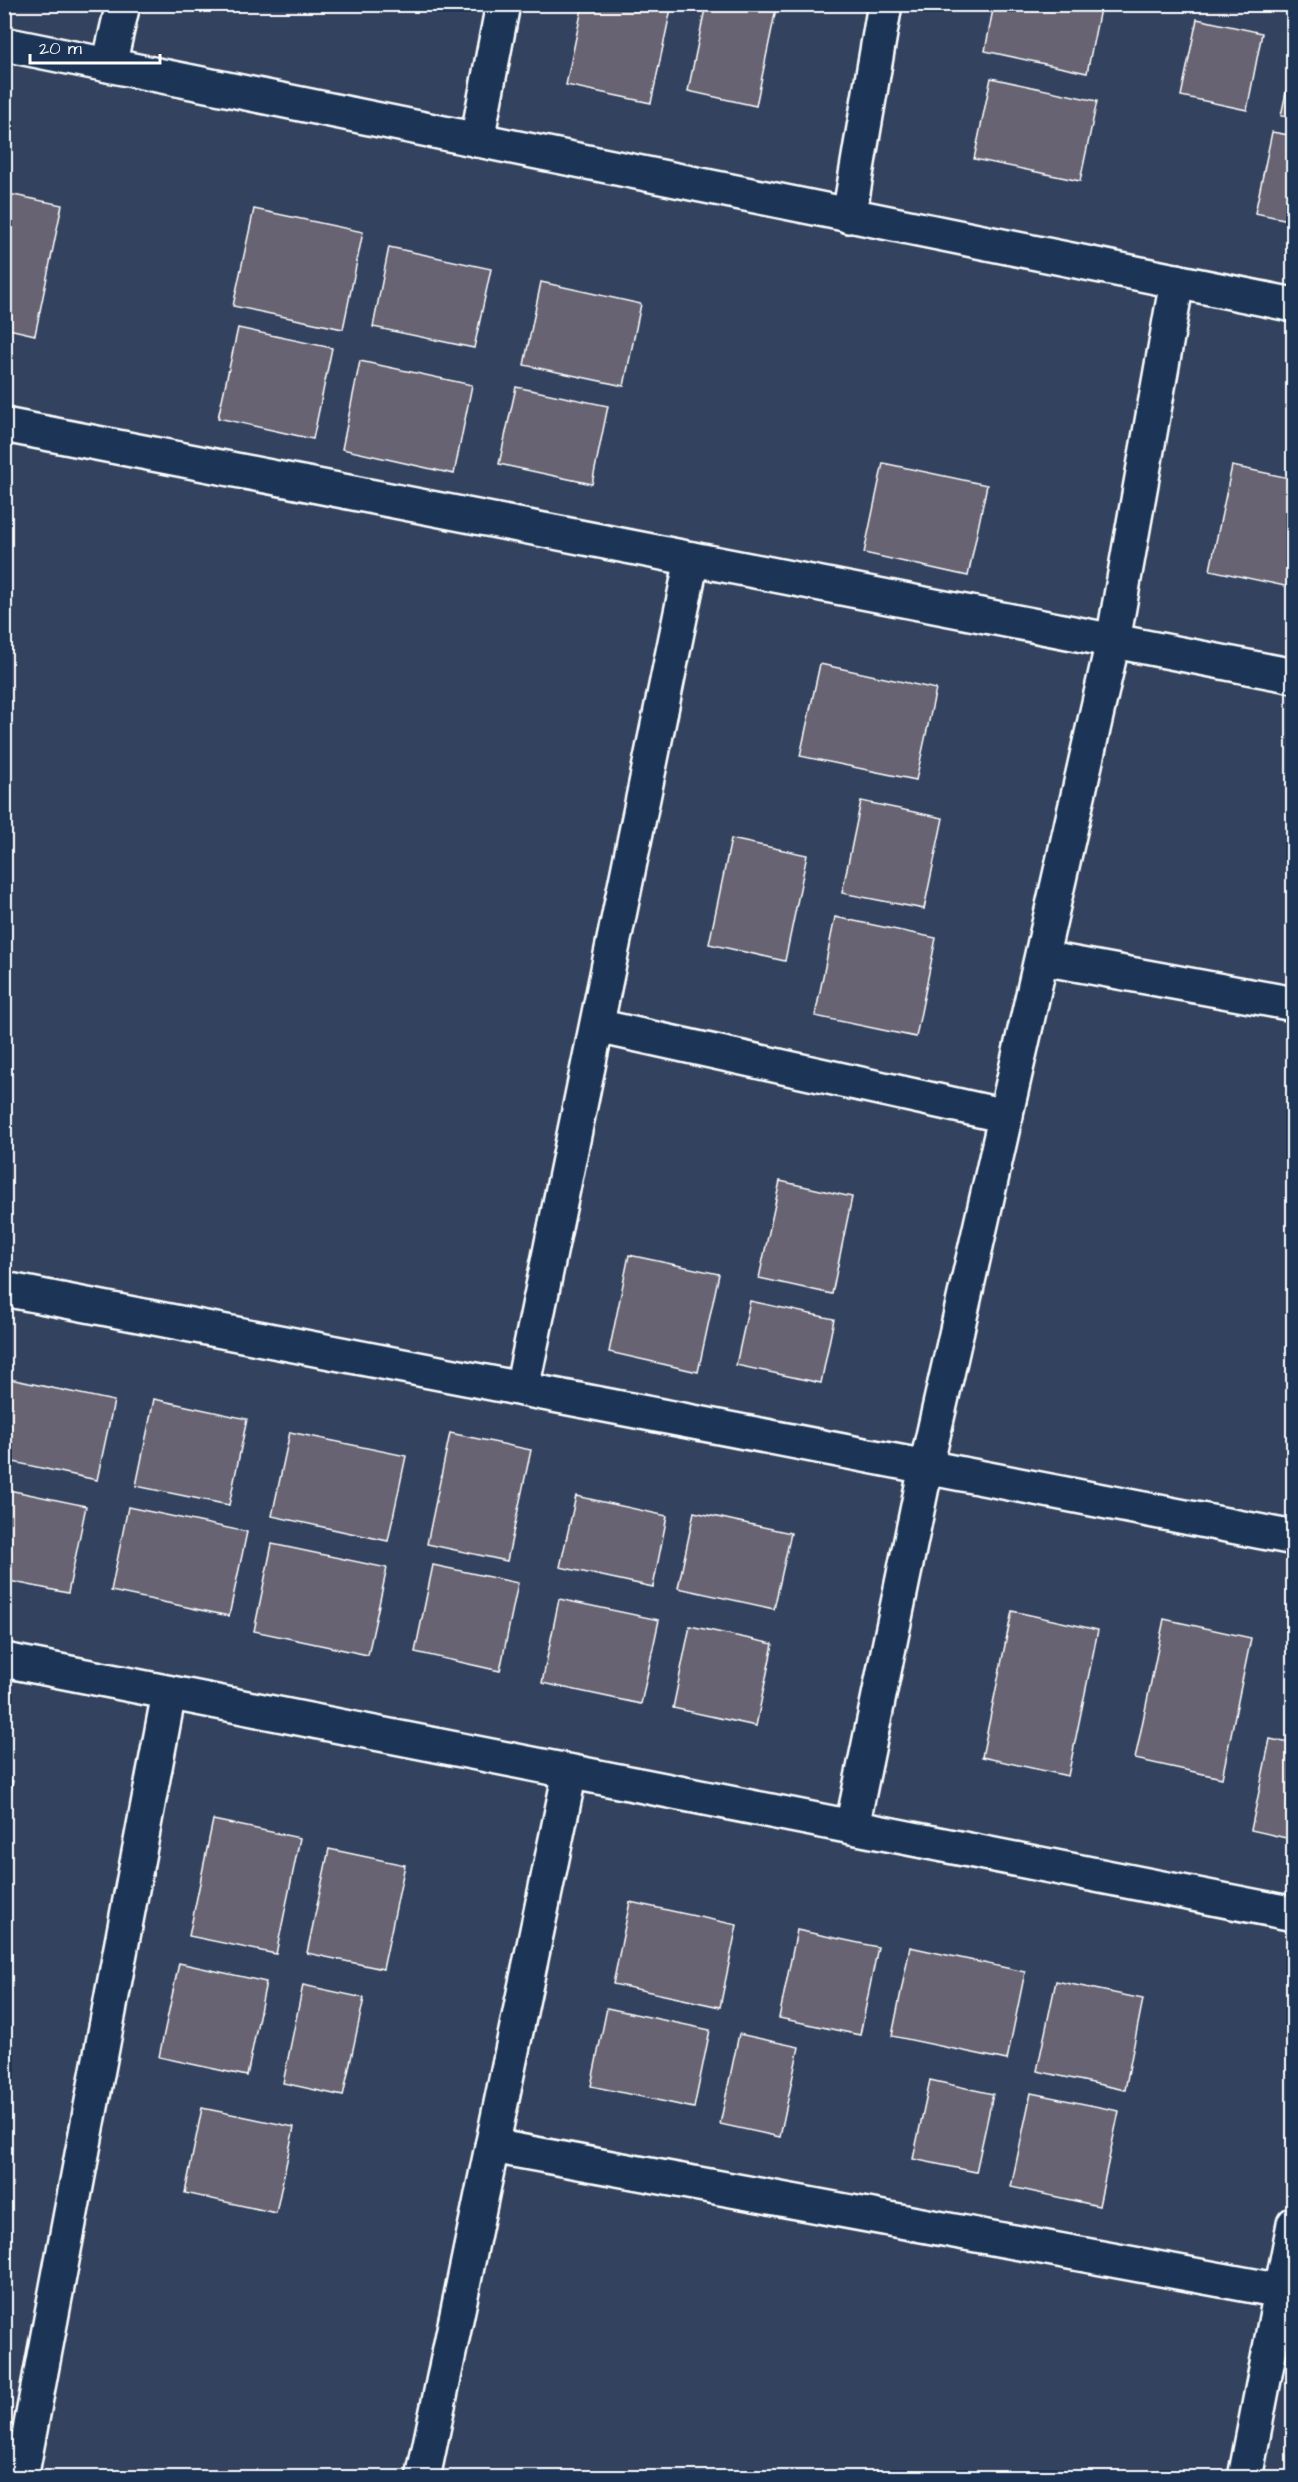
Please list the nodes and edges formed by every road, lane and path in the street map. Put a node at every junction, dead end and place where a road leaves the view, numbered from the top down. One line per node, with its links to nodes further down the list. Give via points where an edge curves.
1 (123, 4): 5 (street)
2 (502, 4): 6 (street)
3 (885, 4): 7 (street)
4 (4, 44): 5 (street)
5 (110, 65): 6 (street)
6 (477, 140): 7 (street)
7 (849, 216): 8 (street)
8 (1177, 281): 9 (street); 12 (street)
9 (1293, 305)
10 (4, 425): 11 (street)
11 (693, 559): 12 (street); 16 (street)
12 (1113, 641): 13 (street); 14 (street)
13 (1293, 676)
14 (1042, 958): 15 (street); 17 (street)
15 (1293, 1004)
16 (597, 1026): 17 (street); 19 (street)
17 (1006, 1116): 20 (street)
18 (4, 1289): 19 (street)
19 (522, 1389): 20 (street)
20 (926, 1467): 21 (street); 25 (street)
21 (1293, 1538)
22 (4, 1660): 23 (street)
23 (169, 1693): 24 (street); 30 (street)
24 (570, 1772): 25 (street); 27 (street)
25 (852, 1827): 26 (street)
26 (1293, 1914)
27 (492, 2146): 29 (street); 31 (street)
28 (1293, 2224): 29 (street)
29 (1281, 2291): 32 (street)
30 (21, 2478)
31 (423, 2478)
32 (1245, 2478)

